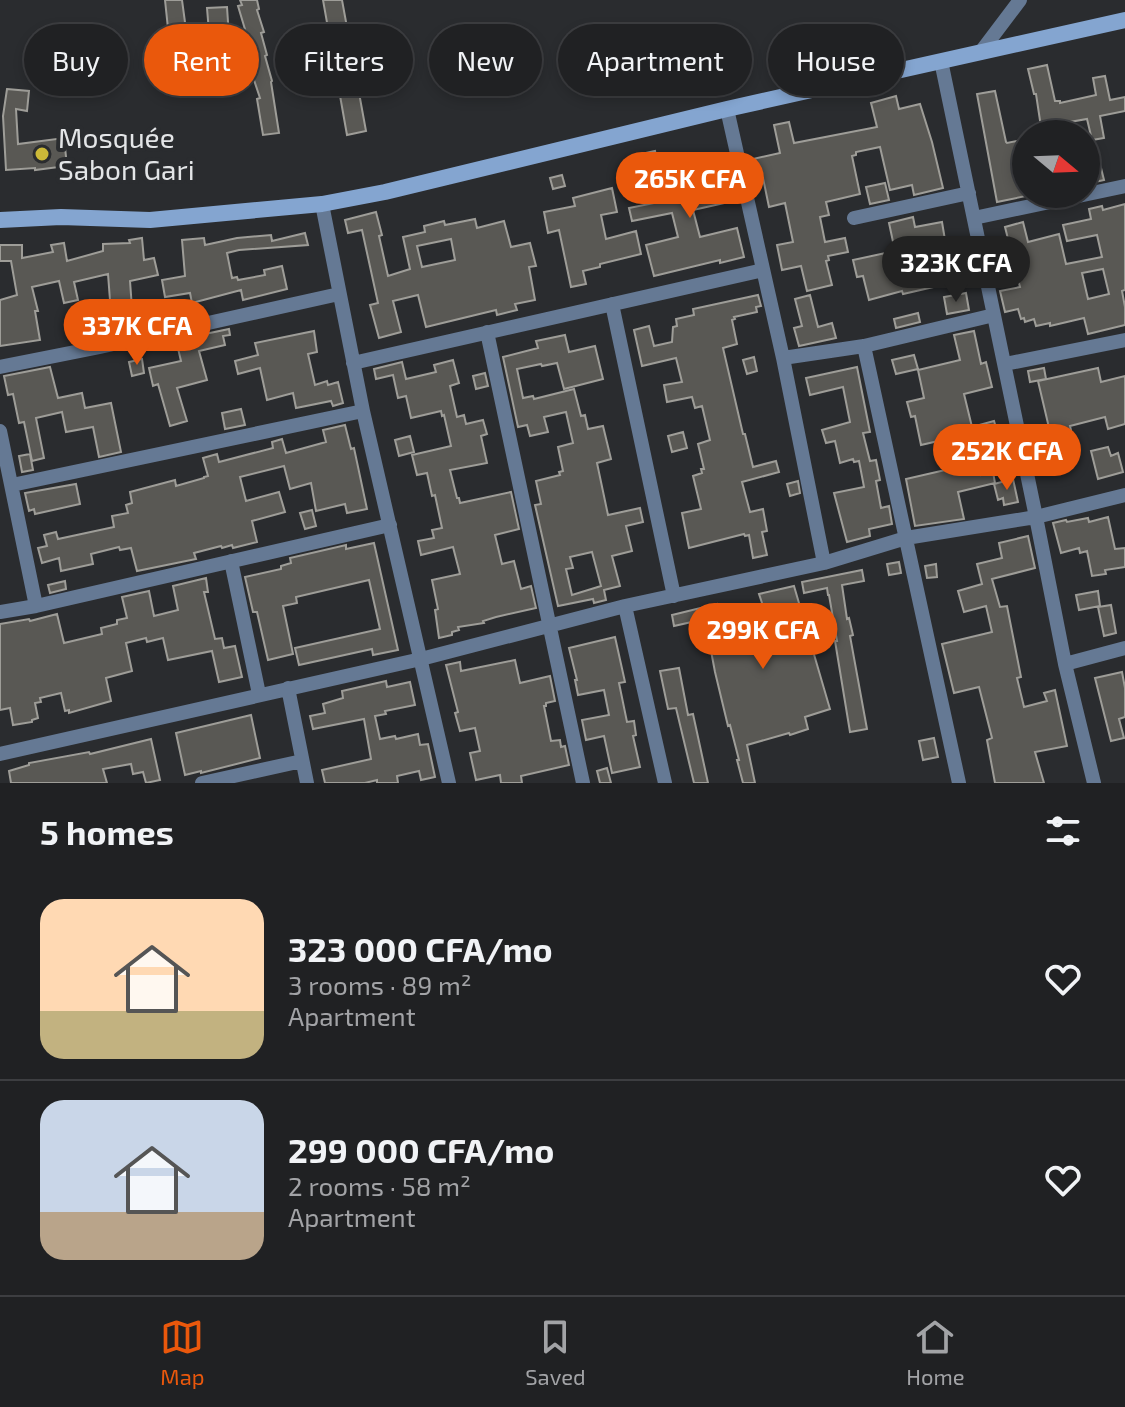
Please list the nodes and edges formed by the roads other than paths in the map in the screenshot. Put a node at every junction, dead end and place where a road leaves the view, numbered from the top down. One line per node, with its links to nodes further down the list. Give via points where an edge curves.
1 (1020, 0): 3 (street)
2 (1125, 20): 3 (street)
3 (980, 53): 4 (street)
4 (941, 61): 5 (street); 7 (street)
5 (727, 109): 8 (street); 12 (street)
6 (1125, 186): 10 (street)
7 (969, 193): 9 (street); 10 (street)
8 (322, 204): 11 (street, via 150,220); 13 (street)
9 (854, 218)
10 (974, 218): 15 (street)
11 (0, 220)
12 (763, 270): 14 (street); 19 (street)
13 (339, 294): 20 (street); 22 (street)
14 (612, 304): 16 (street); 32 (street)
15 (994, 315): 18 (street); 21 (street)
16 (487, 332): 20 (street); 36 (street)
17 (1125, 340): 21 (street)
18 (864, 346): 19 (street); 29 (street)
19 (783, 358): 31 (street)
20 (353, 363): 23 (street)
21 (1005, 364): 27 (street)
22 (0, 367)
23 (363, 411): 25 (street); 28 (street)
24 (0, 431): 25 (street)
25 (12, 485): 33 (street)
26 (1125, 495): 27 (street)
27 (1036, 517): 29 (street); 39 (street)
28 (390, 525): 30 (street); 38 (street)
29 (906, 538): 31 (street); 49 (street)
30 (231, 561): 33 (street); 41 (street)
31 (824, 563): 32 (street)
32 (674, 596): 34 (street)
33 (36, 606): 35 (street)
34 (625, 606): 36 (street); 48 (street)
35 (0, 612)
36 (549, 626): 38 (street); 47 (street)
37 (1125, 648): 39 (street)
38 (421, 659): 40 (street); 46 (street)
39 (1065, 664): 50 (street)
40 (288, 688): 41 (street); 43 (street)
41 (259, 694): 42 (street)
42 (0, 754)
43 (302, 761): 44 (street); 45 (street)
44 (202, 783)
45 (307, 783)
46 (449, 783)
47 (583, 783)
48 (665, 783)
49 (959, 783)
50 (1094, 783)

